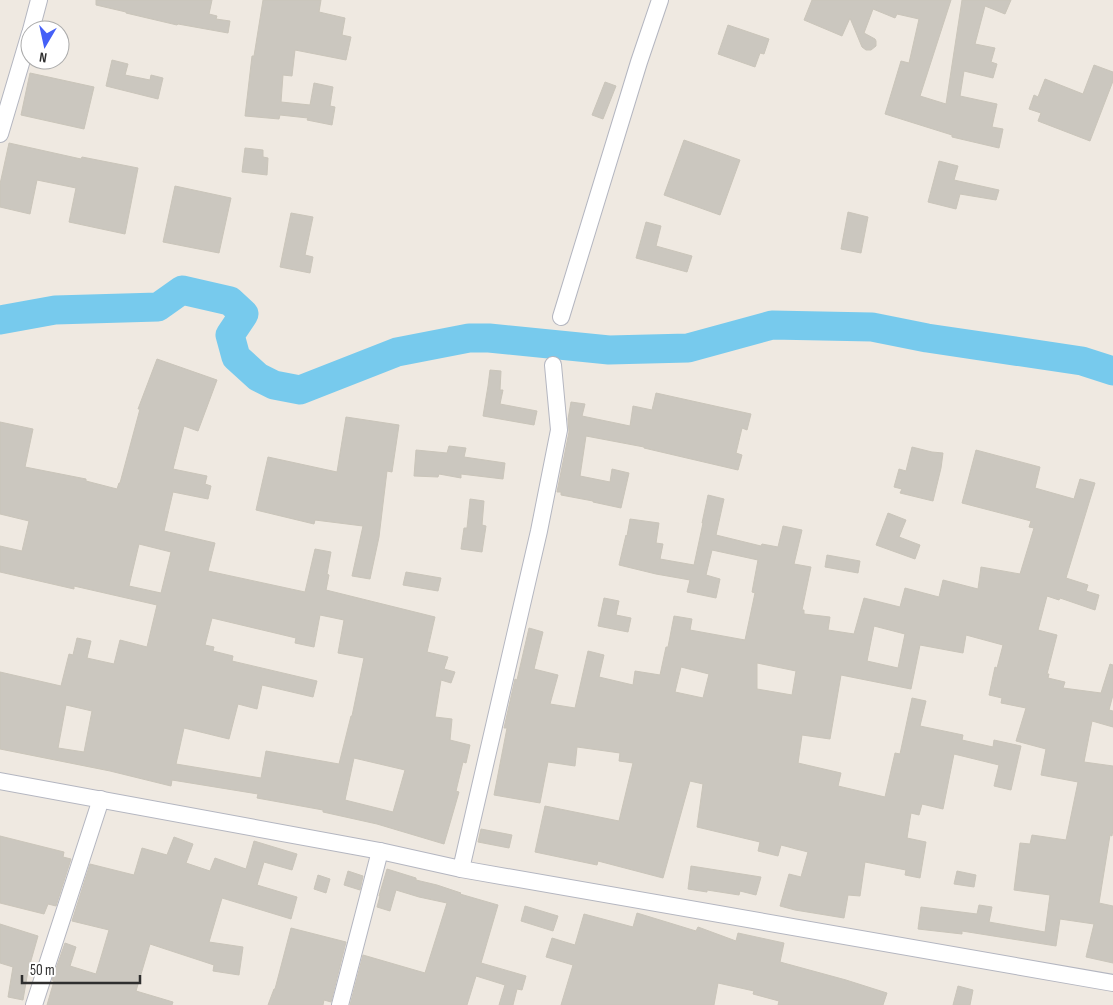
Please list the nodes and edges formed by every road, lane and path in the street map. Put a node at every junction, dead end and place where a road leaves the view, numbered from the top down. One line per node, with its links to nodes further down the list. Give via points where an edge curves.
1 (39, 0): 3 (street)
2 (660, 0): 6 (street)
3 (33, 20)
4 (20, 66): 5 (street)
5 (0, 134)
6 (561, 317)
7 (553, 365): 11 (street, via 559,430)
8 (0, 781): 9 (street)
9 (101, 799): 10 (street); 13 (street)
10 (380, 851): 11 (street); 14 (street)
11 (461, 869): 12 (street)
12 (1113, 982)
13 (34, 1005)
14 (340, 1005)

